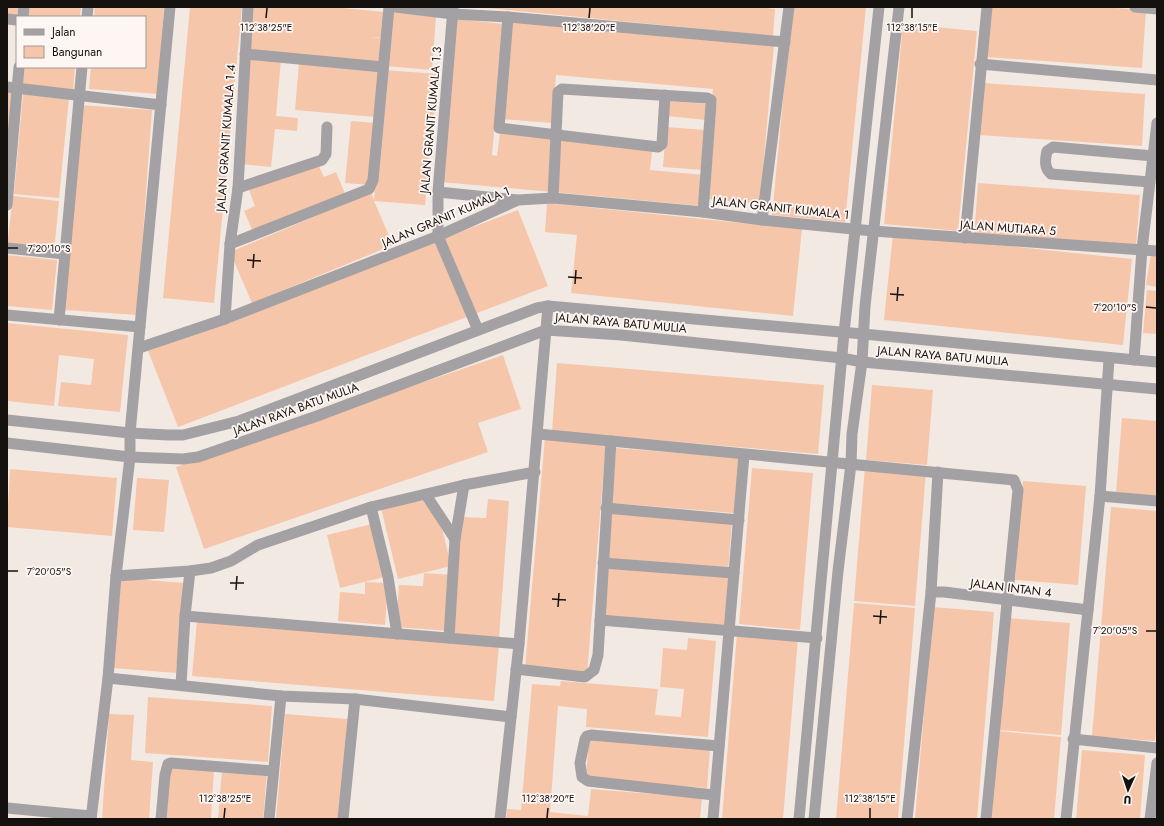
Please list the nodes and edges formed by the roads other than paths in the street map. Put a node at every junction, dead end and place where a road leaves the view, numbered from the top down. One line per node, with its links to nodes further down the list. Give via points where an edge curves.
1 (170, 7): 23 (street)
2 (248, 7): 14 (street, JALAN GRANIT KUMALA 1.4)
3 (389, 7): 16 (street)
4 (395, 7): 11 (street)
5 (789, 7): 13 (street)
6 (879, 7): 37 (street)
7 (900, 7): 38 (street)
8 (987, 7): 15 (street)
9 (1135, 7): 10 (street)
10 (1157, 9)
11 (453, 11): 12 (street); 31 (street, JALAN GRANIT KUMALA 1.3)
12 (508, 17): 13 (street); 26 (street, via 498,126)
13 (785, 42): 36 (street)
14 (245, 54): 16 (street); 30 (street, JALAN GRANIT KUMALA 1.4)
15 (980, 64): 19 (street); 40 (street)
16 (383, 67): 41 (street, via 373,180 370,189)
17 (20, 68): 20 (street)
18 (82, 68): 22 (street)
19 (1157, 80)
20 (12, 88): 22 (street); 27 (street)
21 (665, 95): 26 (street, via 562,89 558,92); 26 (street, via 662,144 658,148); 35 (street, via 711,100)
22 (79, 96): 23 (street); 45 (street)
23 (161, 105): 50 (street)
24 (1157, 123): 28 (street)
25 (327, 127): 30 (street, via 326,154 322,160)
26 (557, 136): 32 (street)
27 (10, 139): 34 (street)
28 (1153, 156): 29 (street); 29 (street, via 1053,147 1047,151 1045,161 1051,174)
29 (1150, 182): 43 (street)
30 (238, 188): 41 (street, JALAN GRANIT KUMALA 1.4)
31 (438, 192): 33 (street); 39 (street, JALAN GRANIT KUMALA 1.3)
32 (553, 198): 33 (street, JALAN GRANIT KUMALA 1); 35 (street, JALAN GRANIT KUMALA 1)
33 (518, 200): 39 (street, JALAN GRANIT KUMALA 1)
34 (7, 205)
35 (703, 212): 36 (street, JALAN GRANIT KUMALA 1)
36 (762, 220): 37 (street, JALAN GRANIT KUMALA 1)
37 (855, 230): 38 (street, JALAN GRANIT KUMALA 1); 53 (street)
38 (873, 231): 40 (street, JALAN MUTIARA 5); 54 (street)
39 (438, 236): 48 (street, JALAN GRANIT KUMALA 1); 51 (street)
40 (965, 238): 43 (street, JALAN MUTIARA 5)
41 (230, 244): 48 (street, JALAN GRANIT KUMALA 1.4)
42 (7, 248): 45 (street)
43 (1142, 249): 44 (street, JALAN MUTIARA 5); 58 (street)
44 (1157, 250)
45 (64, 254): 49 (street)
46 (548, 306): 51 (street); 52 (street); 53 (street)
47 (7, 315): 49 (street)
48 (225, 319): 55 (street, JALAN GRANIT KUMALA 1)
49 (59, 320): 50 (street)
50 (140, 327): 55 (street)
51 (478, 330): 64 (street, via 239,421 183,435)
52 (546, 330): 56 (street, JALAN RAYA BATU MULIA, via 621,334); 65 (street); 69 (street, JALAN RAYA BATU MULIA, via 317,416 198,457)
53 (844, 333): 54 (street); 56 (street)
54 (864, 334): 57 (street); 59 (street)
55 (139, 348): 64 (street)
56 (842, 358): 59 (street, JALAN RAYA BATU MULIA); 70 (street)
57 (1109, 359): 58 (street); 61 (street)
58 (1134, 360): 60 (street)
59 (862, 362): 61 (street, JALAN RAYA BATU MULIA, via 1023,375); 71 (street, via 852,434)
60 (1157, 362)
61 (1108, 385): 62 (street, JALAN RAYA BATU MULIA); 76 (street)
62 (1157, 389)
63 (7, 420): 64 (street)
64 (130, 433): 69 (street)
65 (538, 434): 66 (street); 72 (street)
66 (611, 441): 68 (street); 79 (street)
67 (7, 443): 69 (street, JALAN RAYA BATU MULIA)
68 (744, 455): 70 (street); 80 (street)
69 (130, 457): 85 (street)
70 (832, 462): 71 (street); 94 (street)
71 (851, 464): 73 (street); 116 (street)
72 (534, 472): 74 (street); 95 (street)
73 (938, 472): 86 (street); 87 (street, via 1011,479 1016,482 1018,490)
74 (464, 485): 75 (street); 81 (street)
75 (426, 495): 78 (street); 81 (street)
76 (1100, 496): 77 (street); 88 (street)
77 (1157, 500)
78 (371, 507): 83 (street, via 258,545 231,561 211,568); 92 (street, via 388,577)
79 (606, 508): 80 (street); 82 (street)
80 (739, 520): 84 (street)
81 (455, 539): 93 (street)
82 (602, 563): 84 (street); 90 (street)
83 (190, 571): 85 (street); 89 (street)
84 (734, 573): 91 (street)
85 (116, 576): 97 (street)
86 (932, 592): 87 (street, JALAN INTAN 4); 117 (street)
87 (1006, 601): 88 (street, JALAN INTAN 4); 118 (street)
88 (1088, 610): 102 (street)
89 (185, 616): 92 (street); 98 (street)
90 (600, 620): 91 (street); 96 (street, via 597,664 591,674 585,677)
91 (728, 631): 94 (street); 103 (street)
92 (397, 634): 93 (street)
93 (449, 638): 95 (street)
94 (817, 638): 115 (street)
95 (519, 644): 96 (street)
96 (516, 669): 101 (street)
97 (108, 678): 98 (street); 109 (street)
98 (181, 685): 99 (street)
99 (281, 696): 100 (street); 106 (street)
100 (355, 699): 101 (street); 112 (street)
101 (511, 718): 113 (street)
102 (1074, 739): 104 (street); 119 (street)
103 (719, 746): 107 (street); 107 (street, via 591,735 585,739 580,763 582,777 588,781)
104 (1157, 748)
105 (1157, 763): 120 (street)
106 (273, 771): 110 (street, via 168,764); 111 (street)
107 (714, 795): 114 (street)
108 (7, 808): 109 (street)
109 (91, 818)
110 (161, 819)
111 (268, 819)
112 (343, 819)
113 (500, 819)
114 (713, 819)
115 (799, 819)
116 (814, 819)
117 (907, 819)
118 (986, 819)
119 (1066, 819)
120 (1150, 819)

